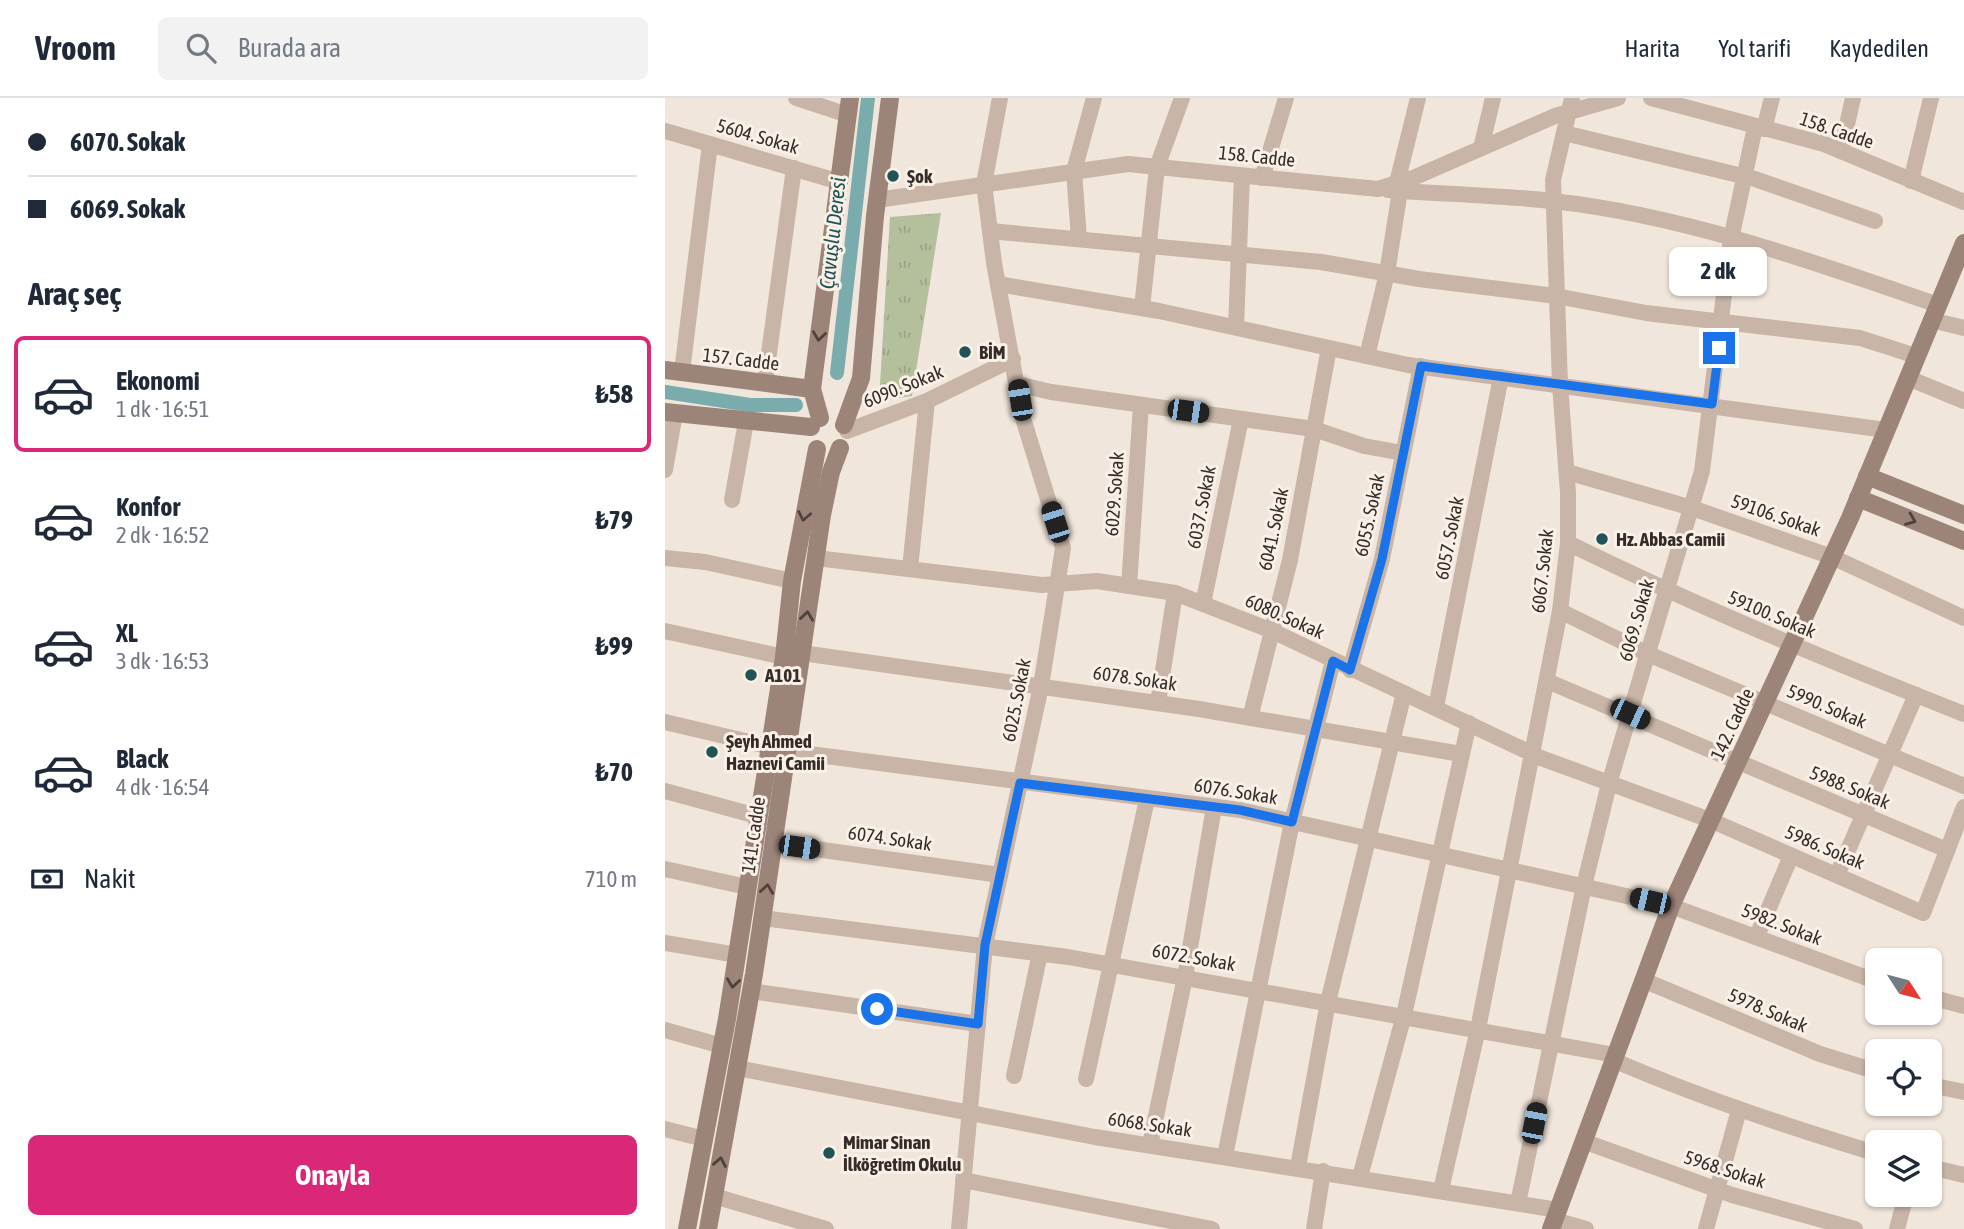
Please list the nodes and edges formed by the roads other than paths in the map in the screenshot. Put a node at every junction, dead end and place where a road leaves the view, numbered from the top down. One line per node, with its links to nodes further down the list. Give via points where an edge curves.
1 (796, 98): 16 (street)
2 (890, 98): 33 (street, 141. Cadde)
3 (1000, 98): 31 (street, 6025. Sokak)
4 (1094, 98): 25 (street)
5 (1182, 98): 23 (street)
6 (1286, 98): 28 (street)
7 (1418, 98): 32 (street)
8 (1493, 98): 21 (street)
9 (1618, 98): 15 (street, 158. Cadde)
10 (1651, 98): 14 (street, 158. Cadde)
11 (1772, 98): 17 (street, 6069. Sokak)
12 (1853, 98): 22 (street)
13 (1931, 98): 29 (street)
14 (1690, 104): 17 (street, 158. Cadde)
15 (1570, 105): 19 (street, 6067. Sokak); 21 (street, 158. Cadde)
16 (849, 106): 30 (street)
17 (1760, 128): 22 (street, 158. Cadde); 27 (street, 6069. Sokak)
18 (665, 131): 20 (street, 5604. Sokak)
19 (1563, 133): 27 (street); 34 (street, 6067. Sokak)
20 (710, 144): 24 (street, 5604. Sokak); 57 (street)
21 (1481, 148): 32 (street, 158. Cadde)
22 (1841, 151): 29 (street, 158. Cadde)
23 (1157, 167): 25 (street, 158. Cadde, via 1128,164); 26 (street, 158. Cadde); 41 (street)
24 (794, 169): 30 (street, 5604. Sokak); 60 (street)
25 (1074, 171): 31 (street, 158. Cadde); 38 (street)
26 (1243, 176): 28 (street, 158. Cadde); 42 (street)
27 (1744, 176): 36 (street); 39 (street, 6069. Sokak)
28 (1262, 178): 32 (street, 158. Cadde)
29 (1911, 181): 35 (street, 158. Cadde)
30 (840, 182): 63 (street, one-way to 63)
31 (984, 184): 33 (street, 158. Cadde); 37 (street, 6025. Sokak)
32 (1399, 187): 34 (street); 43 (street)
33 (877, 200): 74 (street, 141. Cadde, via 861,378)
34 (1553, 201): 39 (street); 46 (street, 6067. Sokak)
35 (1964, 202)
36 (1875, 220)
37 (990, 231): 38 (street); 45 (street, 6025. Sokak)
38 (1079, 239): 41 (street)
39 (1731, 239): 48 (street); 49 (street, 6069. Sokak)
40 (1964, 243): 44 (street, 142. Cadde)
41 (1149, 244): 42 (street); 47 (street)
42 (1238, 253): 43 (street); 50 (street)
43 (1387, 273): 46 (street); 53 (street)
44 (1956, 280): 48 (street, 142. Cadde)
45 (998, 284): 47 (street); 55 (street, 6025. Sokak)
46 (1556, 296): 49 (street); 62 (street, 6067. Sokak)
47 (1142, 308): 50 (street)
48 (1934, 312): 51 (street); 54 (street, 142. Cadde)
49 (1722, 321): 54 (street, via 1860,338); 66 (street, 6069. Sokak)
50 (1236, 327): 52 (street)
51 (1964, 328)
52 (1329, 348): 53 (street); 72 (street, 6041. Sokak)
53 (1367, 356): 56 (street)
54 (1916, 356): 59 (street, 142. Cadde)
55 (1013, 359): 61 (street, 6025. Sokak); 64 (street, 6090. Sokak)
56 (1421, 366): 58 (street); 76 (street, 6055. Sokak)
57 (673, 371): 60 (street, 157. Cadde)
58 (1501, 377): 62 (street); 111 (street, 6057. Sokak)
59 (1907, 377): 65 (street); 73 (street, 142. Cadde)
60 (765, 383): 63 (street, 157. Cadde)
61 (1017, 384): 67 (street); 91 (street, 6025. Sokak, via 1022,415 1063,548)
62 (1560, 384): 66 (street); 78 (street, 6067. Sokak)
63 (812, 389): 71 (street)
64 (927, 401): 74 (street, 6090. Sokak); 89 (street)
65 (1964, 401)
66 (1712, 404): 73 (street); 82 (street, 6069. Sokak)
67 (1141, 405): 69 (street); 92 (street, 6029. Sokak)
68 (670, 412): 70 (street); 77 (street)
69 (1241, 419): 72 (street); 95 (street, 6037. Sokak)
70 (746, 422): 71 (street); 81 (street)
71 (815, 422): 74 (street, via 836,417); 75 (street, via 810,439)
72 (1314, 429): 76 (street); 98 (street, 6041. Sokak, via 1290,560)
73 (1886, 429): 79 (street, 142. Cadde)
74 (844, 435): 75 (street, via 829,453); 88 (street, 141. Cadde, via 831,472)
75 (817, 449): 90 (street, 141. Cadde, one-way to 90)
76 (1403, 453): 104 (street, 6055. Sokak, via 1382,559)
77 (665, 470)
78 (1567, 472): 82 (street, 59106. Sokak); 85 (street, 6067. Sokak)
79 (1867, 476): 80 (street, 142. Cadde); 83 (street)
80 (1858, 498): 84 (street, one-way to 84); 86 (street, 142. Cadde)
81 (732, 500)
82 (1692, 508): 86 (street, 59106. Sokak); 93 (street, 6069. Sokak)
83 (1964, 515)
84 (1964, 541)
85 (1568, 543): 93 (street, 59100. Sokak); 96 (street, 6067. Sokak)
86 (1832, 557): 97 (street, 59106. Sokak); 100 (street, 142. Cadde)
87 (665, 558): 90 (street)
88 (816, 558): 89 (street, 6080. Sokak); 102 (street, 141. Cadde, one-way to 88)
89 (910, 569): 91 (street, 6080. Sokak, via 1042,585)
90 (792, 581): 102 (street, 141. Cadde)
91 (1059, 583): 92 (street, 6080. Sokak, via 1097,581); 106 (street, 6025. Sokak)
92 (1129, 586): 94 (street, 6080. Sokak)
93 (1665, 591): 100 (street, 59100. Sokak); 101 (street, 6069. Sokak)
94 (1175, 593): 95 (street, 6080. Sokak); 110 (street)
95 (1203, 604): 98 (street, 6080. Sokak)
96 (1560, 611): 101 (street, 5990. Sokak); 105 (street, 6067. Sokak)
97 (1964, 618)
98 (1270, 630): 103 (street, 6080. Sokak); 114 (street, 6041. Sokak)
99 (665, 631): 102 (street, 6078. Sokak)
100 (1791, 646): 108 (street, 59100. Sokak); 109 (street, 142. Cadde)
101 (1648, 654): 109 (street, 5990. Sokak); 112 (street, 6069. Sokak)
102 (793, 655): 106 (street, 6078. Sokak); 119 (street, 141. Cadde)
103 (1333, 661): 104 (street, 6080. Sokak); 117 (street)
104 (1350, 670): 107 (street, 6080. Sokak)
105 (1547, 681): 112 (street, 5988. Sokak); 121 (street, 6067. Sokak)
106 (1041, 686): 110 (street, 6078. Sokak); 124 (street, 6025. Sokak)
107 (1404, 693): 111 (street, 6080. Sokak); 118 (street)
108 (1916, 695): 113 (street, 59100. Sokak); 122 (street)
109 (1765, 702): 122 (street, 5990. Sokak); 123 (street, 142. Cadde)
110 (1158, 703): 114 (street, 6078. Sokak)
111 (1436, 707): 116 (street, 6080. Sokak)
112 (1630, 714): 123 (street, 5988. Sokak); 125 (street, 6069. Sokak)
113 (1964, 714)
114 (1249, 718): 117 (street, 6078. Sokak)
115 (665, 722): 119 (street, 6076. Sokak)
116 (1469, 723): 120 (street); 121 (street, 6080. Sokak)
117 (1317, 729): 118 (street, 6078. Sokak); 134 (street)
118 (1393, 743): 120 (street, 6078. Sokak); 135 (street)
119 (779, 749): 124 (street, 6076. Sokak); 132 (street, 141. Cadde); 136 (street, 141. Cadde)
120 (1461, 754): 138 (street)
121 (1534, 755): 125 (street, 6080. Sokak); 141 (street, 6067. Sokak)
122 (1889, 755): 126 (street, 5990. Sokak); 131 (street)
123 (1737, 763): 131 (street, 5988. Sokak); 133 (street, 142. Cadde)
124 (1020, 783): 128 (street, 6076. Sokak); 142 (street, 6025. Sokak)
125 (1609, 784): 133 (street, 6080. Sokak); 144 (street, 6069. Sokak)
126 (1964, 786)
127 (665, 791): 132 (street)
128 (1147, 799): 129 (street, 6076. Sokak); 155 (street)
129 (1214, 807): 134 (street, 6076. Sokak); 156 (street)
130 (1964, 807): 137 (street)
131 (1861, 815): 137 (street, 5988. Sokak); 143 (street)
132 (757, 816): 145 (street, 141. Cadde)
133 (1710, 820): 139 (street, 5986. Sokak); 146 (street, 142. Cadde)
134 (1292, 822): 135 (street, 6076. Sokak); 159 (street)
135 (1370, 839): 138 (street, 6076. Sokak); 162 (street)
136 (773, 844): 142 (street, 6074. Sokak); 148 (street, 141. Cadde, one-way to 136)
137 (1947, 850): 143 (street, 5986. Sokak, via 1923,913)
138 (1439, 854): 141 (street, 6076. Sokak); 164 (street)
139 (1791, 856): 143 (street, 5986. Sokak); 149 (street)
140 (665, 869): 145 (street)
141 (1510, 870): 144 (street, 6076. Sokak); 166 (street, 6067. Sokak)
142 (1000, 875): 151 (street, 6025. Sokak)
143 (1837, 875)
144 (1584, 886): 146 (street, 6076. Sokak); 168 (street, 6069. Sokak)
145 (747, 887): 147 (street, 141. Cadde)
146 (1671, 906): 149 (street, 5982. Sokak); 158 (street, 142. Cadde)
147 (743, 915): 148 (street); 153 (street, 141. Cadde)
148 (762, 918): 151 (street, 6072. Sokak); 154 (street, 141. Cadde)
149 (1757, 936): 157 (street, 5982. Sokak)
150 (665, 943): 153 (street)
151 (985, 945): 152 (street, 6072. Sokak); 165 (street, 6025. Sokak)
152 (1040, 953): 155 (street, 6072. Sokak); 173 (street)
153 (737, 955): 154 (street); 169 (street, 141. Cadde, one-way to 169)
154 (756, 958): 160 (street, 141. Cadde)
155 (1111, 964): 156 (street, 6072. Sokak); 174 (street)
156 (1185, 977): 159 (street, 6072. Sokak); 182 (street)
157 (1865, 977)
158 (1643, 980): 170 (street, 142. Cadde); 172 (street, 5978. Sokak, via 1820,1055)
159 (1259, 990): 162 (street, 6072. Sokak); 184 (street)
160 (751, 992): 165 (street); 171 (street, 141. Cadde)
161 (1943, 999): 163 (street)
162 (1328, 1002): 164 (street, 6072. Sokak); 185 (street)
163 (1963, 1002)
164 (1404, 1015): 166 (street, 6072. Sokak); 189 (street)
165 (978, 1024): 178 (street, 6025. Sokak)
166 (1478, 1029): 168 (street, 6072. Sokak); 192 (street, 6067. Sokak)
167 (665, 1030): 169 (street)
168 (1550, 1042): 170 (street, 6072. Sokak); 194 (street, 6069. Sokak)
169 (722, 1046): 180 (street, 141. Cadde)
170 (1614, 1057): 177 (street, 6072. Sokak); 181 (street, 142. Cadde)
171 (737, 1068): 178 (street, 6068. Sokak); 193 (street, 141. Cadde, one-way to 171)
172 (1865, 1068)
173 (1014, 1076)
174 (1086, 1079)
175 (1942, 1088): 176 (street)
176 (1964, 1093)
177 (1739, 1110): 183 (street, 6072. Sokak); 191 (street)
178 (969, 1113): 182 (street, 6068. Sokak); 190 (street, 6025. Sokak)
179 (665, 1129): 180 (street)
180 (704, 1139): 197 (street, 141. Cadde)
181 (1583, 1141): 191 (street, 5968. Sokak); 196 (street, 142. Cadde)
182 (1150, 1145): 184 (street, 6068. Sokak)
183 (1865, 1150)
184 (1225, 1156): 185 (street, 6068. Sokak)
185 (1298, 1167): 187 (street, 6068. Sokak)
186 (1942, 1170): 188 (street)
187 (1324, 1171): 189 (street, 6068. Sokak); 202 (street)
188 (1964, 1175)
189 (1360, 1177): 192 (street, 6068. Sokak)
190 (963, 1180): 200 (street, 6025. Sokak); 201 (street)
191 (1716, 1189): 204 (street); 205 (street, 5968. Sokak)
192 (1441, 1190): 194 (street, 6068. Sokak)
193 (714, 1196): 198 (street, 141. Cadde); 199 (street)
194 (1518, 1203): 196 (street, 6068. Sokak)
195 (1903, 1207): 206 (street)
196 (1554, 1220): 203 (street, 6068. Sokak)
197 (687, 1229)
198 (708, 1229)
199 (826, 1229)
200 (959, 1229)
201 (1212, 1229)
202 (1314, 1229)
203 (1586, 1229)
204 (1706, 1229)
205 (1855, 1229)
206 (1897, 1229)

